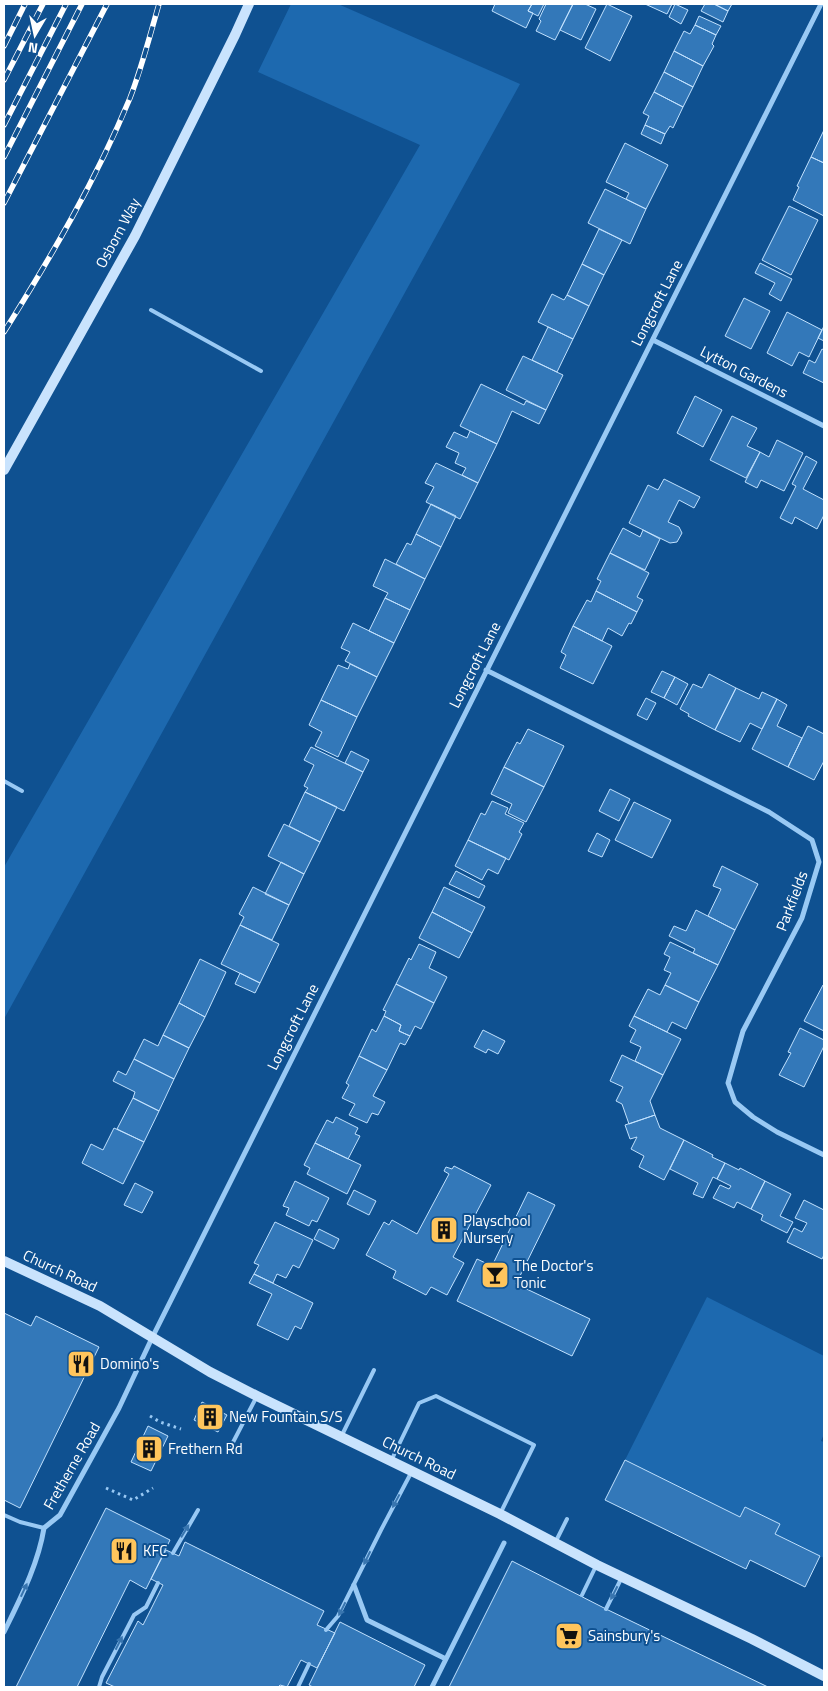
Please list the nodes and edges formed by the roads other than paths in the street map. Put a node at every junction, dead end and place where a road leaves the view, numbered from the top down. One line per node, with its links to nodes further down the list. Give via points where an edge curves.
1 (249, 4): 7 (street, Osborn Way, via 135,236)
2 (821, 4): 4 (street, Longcroft Lane)
3 (151, 310): 5 (lane)
4 (653, 340): 6 (street, Lytton Gardens); 8 (street, Longcroft Lane)
5 (261, 371)
6 (824, 426)
7 (4, 470)
8 (486, 670): 11 (street, Parkfields, via 769,812 812,840 819,862 805,910 743,1031 728,1083 735,1102 753,1116); 13 (street, Longcroft Lane)
9 (4, 782): 10 (lane)
10 (22, 791)
11 (824, 1155)
12 (4, 1261): 13 (street, Church Road, via 100,1306)
13 (152, 1338): 15 (street, Church Road); 24 (street, Fretherne Road, via 119,1408 60,1515)
14 (374, 1370): 16 (lane)
15 (257, 1396): 16 (street, Church Road); 17 (lane)
16 (340, 1436): 18 (street, Church Road)
17 (228, 1452)
18 (391, 1461): 19 (street, Church Road); 21 (lane, via 419,1403 436,1396 534,1445)
19 (412, 1471): 21 (street, Church Road); 31 (lane, one-way to 31)
20 (198, 1510): 27 (lane, one-way to 20)
21 (500, 1514): 26 (street, Church Road)
22 (4, 1515): 24 (lane)
23 (567, 1519): 26 (lane)
24 (44, 1528): 35 (street, Fretherne Road, one-way to 24, via 28,1582)
25 (504, 1543): 36 (street)
26 (555, 1543): 28 (street, Church Road)
27 (173, 1553)
28 (597, 1565): 29 (street, Church Road); 32 (lane)
29 (622, 1577): 33 (lane, one-way to 33); 38 (street, Church Road)
30 (158, 1583): 39 (lane, one-way to 30, via 134,1615 146,1607)
31 (354, 1585): 34 (lane, one-way to 34, via 338,1616); 36 (street, via 367,1620)
32 (582, 1596)
33 (606, 1609)
34 (326, 1630)
35 (4, 1632)
36 (446, 1658): 41 (street)
37 (309, 1664): 40 (lane)
38 (824, 1676)
39 (98, 1687)
40 (298, 1687)
41 (432, 1687)

